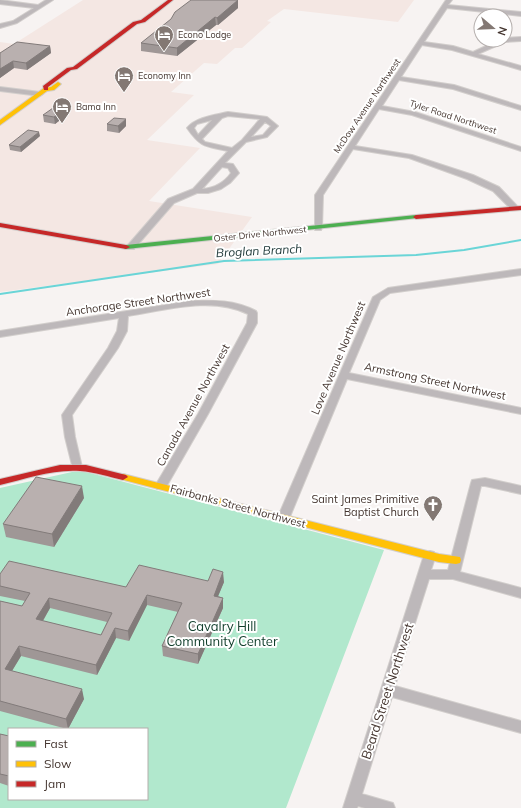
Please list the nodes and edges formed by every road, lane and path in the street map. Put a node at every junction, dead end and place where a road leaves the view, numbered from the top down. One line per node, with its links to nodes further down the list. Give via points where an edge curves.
1 (50, 0): 6 (street)
2 (159, 0): 8 (main road, via 133,19)
3 (171, 0): 8 (main road, via 143,21)
4 (0, 2): 6 (street)
5 (447, 3): 7 (street); 11 (street, McDow Avenue Northwest)
6 (39, 7): 9 (street, via 15,22)
7 (521, 14)
8 (135, 23): 17 (main road, via 75,68 77,70 52,89)
9 (0, 26)
10 (521, 39): 12 (street, via 504,40)
11 (420, 43): 12 (street); 14 (street, McDow Avenue Northwest)
12 (473, 54): 13 (street)
13 (521, 68)
14 (397, 78): 18 (street, McDow Avenue Northwest); 19 (street, via 454,87)
15 (0, 89): 17 (street)
16 (0, 92): 17 (street)
17 (41, 93): 22 (main road)
18 (378, 106): 25 (street, McDow Avenue Northwest); 26 (street, Tyler Road Northwest, via 413,113)
19 (521, 108)
20 (219, 116): 21 (street, via 228,114); 23 (street); 23 (street, via 195,123 190,128)
21 (265, 118): 24 (street); 24 (street, via 275,126 266,136)
22 (0, 123)
23 (198, 139): 27 (street, via 203,143)
24 (244, 141): 27 (street)
25 (350, 147): 30 (street, via 410,156 470,177 496,189); 32 (street, McDow Avenue Northwest, via 319,194)
26 (521, 149)
27 (233, 150): 28 (street)
28 (220, 164): 29 (street); 29 (street, via 230,166 235,173 231,180 219,188 204,192)
29 (196, 191): 33 (street, via 171,201)
30 (518, 208): 32 (main road, Oster Drive Northwest)
31 (0, 224): 33 (main road, Oster Drive Northwest)
32 (318, 228): 33 (main road, Oster Drive Northwest)
33 (131, 247)
34 (521, 272): 38 (street, Love Avenue Northwest, via 388,291 376,299)
35 (124, 316): 36 (street, Anchorage Street Northwest); 37 (street, Anchorage Street Northwest, via 190,304 220,302 242,306 253,313 252,323); 40 (street, via 122,331 113,348 67,415)
36 (0, 334)
37 (245, 336): 42 (street, Canada Avenue Northwest)
38 (344, 375): 39 (street, Armstrong Street Northwest); 44 (street, Love Avenue Northwest)
39 (521, 411)
40 (77, 467): 41 (main road, Fairbanks Street Northwest); 42 (main road, Fairbanks Street Northwest)
41 (0, 482)
42 (161, 486): 44 (main road, Fairbanks Street Northwest)
43 (521, 490): 46 (street, via 476,483)
44 (283, 519): 45 (main road, Fairbanks Street Northwest)
45 (430, 555): 46 (main road, Fairbanks Street Northwest); 47 (street)
46 (456, 560): 48 (street)
47 (424, 574): 48 (street); 50 (street, Beard Street Northwest)
48 (453, 575): 49 (street)
49 (521, 593)
50 (388, 690): 51 (street); 52 (street, Beard Street Northwest)
51 (521, 727)
52 (352, 803): 53 (street)
53 (388, 808)

